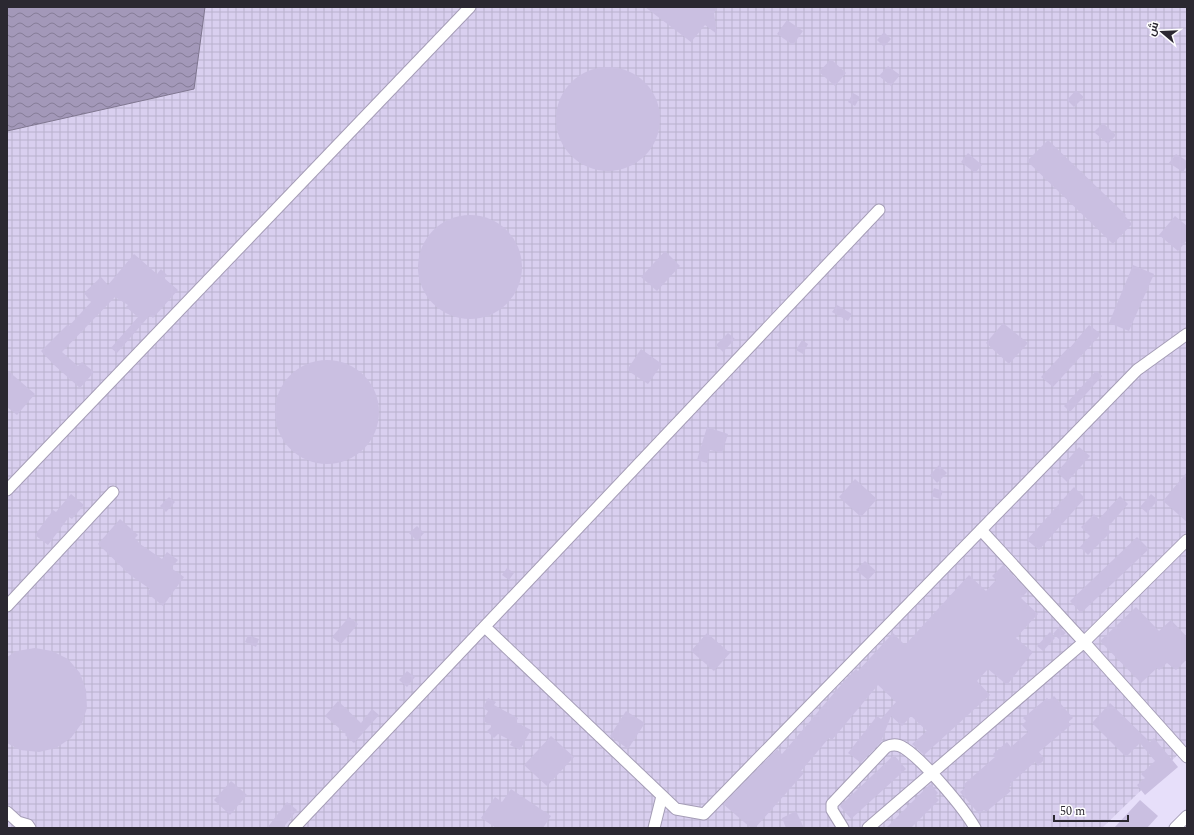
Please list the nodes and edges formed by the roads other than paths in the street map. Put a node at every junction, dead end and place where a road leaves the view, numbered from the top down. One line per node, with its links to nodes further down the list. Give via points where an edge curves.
1 (470, 7): 4 (lane)
2 (879, 210): 9 (lane)
3 (1187, 334): 6 (lane, via 1137,370)
4 (7, 490)
5 (113, 492): 8 (lane)
6 (981, 530): 10 (lane); 13 (lane, via 704,814 676,809)
7 (1187, 540): 10 (lane)
8 (7, 606)
9 (485, 627): 13 (lane); 17 (lane)
10 (1084, 642): 11 (lane); 12 (lane)
11 (1187, 757)
12 (932, 774): 19 (lane, via 904,748 894,744 886,747 832,804 832,810); 20 (lane); 21 (lane)
13 (662, 796): 18 (lane)
14 (7, 812): 16 (lane)
15 (1187, 816): 22 (lane)
16 (30, 828)
17 (294, 828)
18 (654, 828)
19 (843, 828)
20 (868, 828)
21 (976, 828)
22 (1175, 828)

